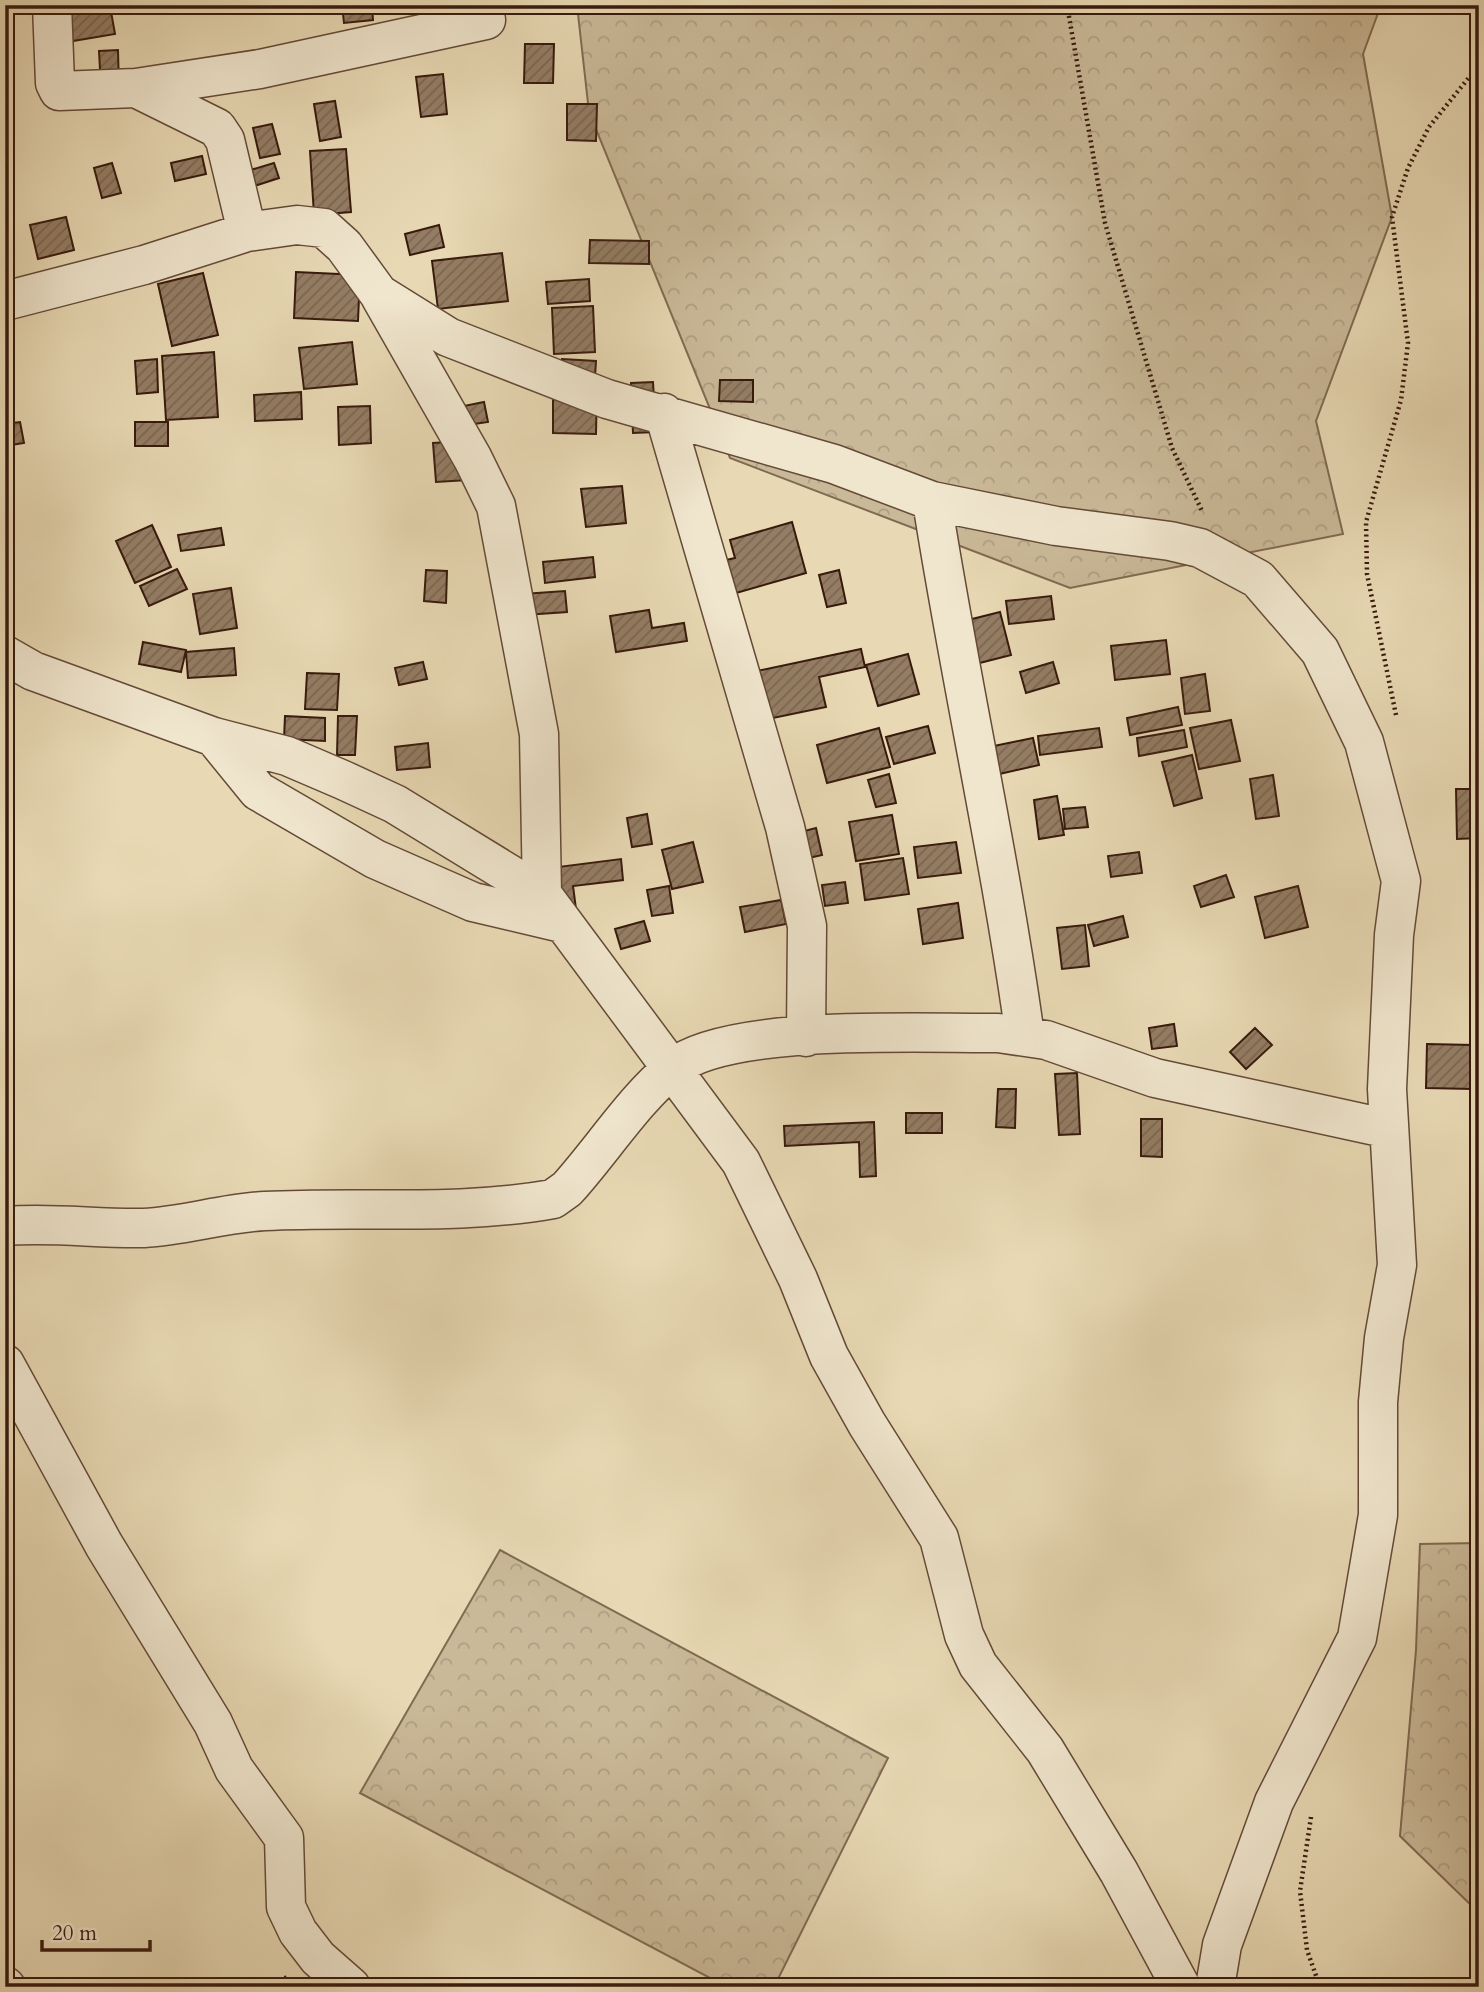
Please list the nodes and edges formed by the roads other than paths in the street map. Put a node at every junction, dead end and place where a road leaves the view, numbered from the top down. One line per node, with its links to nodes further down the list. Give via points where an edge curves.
1 (52, 5): 3 (street, via 59,91)
2 (486, 20): 3 (street, via 260,69)
3 (136, 88): 4 (street, via 217,128 225,140)
4 (247, 232): 5 (street, via 297,225 324,228 344,246); 6 (street)
5 (379, 294): 7 (street, via 460,341 607,399); 11 (street, via 496,506 538,734)
6 (5, 301)
7 (664, 413): 8 (street, via 834,464); 13 (street, via 785,827 807,926)
8 (932, 501): 12 (street, via 1009,919); 15 (street, via 1200,548 1258,579 1320,651 1364,742 1401,881 1394,935)
9 (5, 655): 10 (street, via 33,671)
10 (214, 737): 11 (street, via 287,756 396,804); 11 (street, via 258,791 376,859 473,902)
11 (552, 908): 14 (street)
12 (1025, 1036): 13 (street); 15 (street, via 1155,1078)
13 (806, 1037): 14 (street, via 718,1046)
14 (671, 1068): 16 (street, via 567,1189 553,1199 428,1210 265,1211 147,1228 50,1222); 19 (street, via 741,1162 829,1356 939,1538 964,1635 978,1665 1045,1750)
15 (1389, 1129): 20 (street, via 1397,1265 1378,1402 1378,1515 1357,1638 1274,1802 1223,1945)
16 (5, 1226)
17 (5, 1364): 18 (street, via 104,1545 213,1723 234,1769 284,1838 286,1907 298,1932 318,1958)
18 (351, 1987)
19 (1181, 1987)
20 (1215, 1987)

